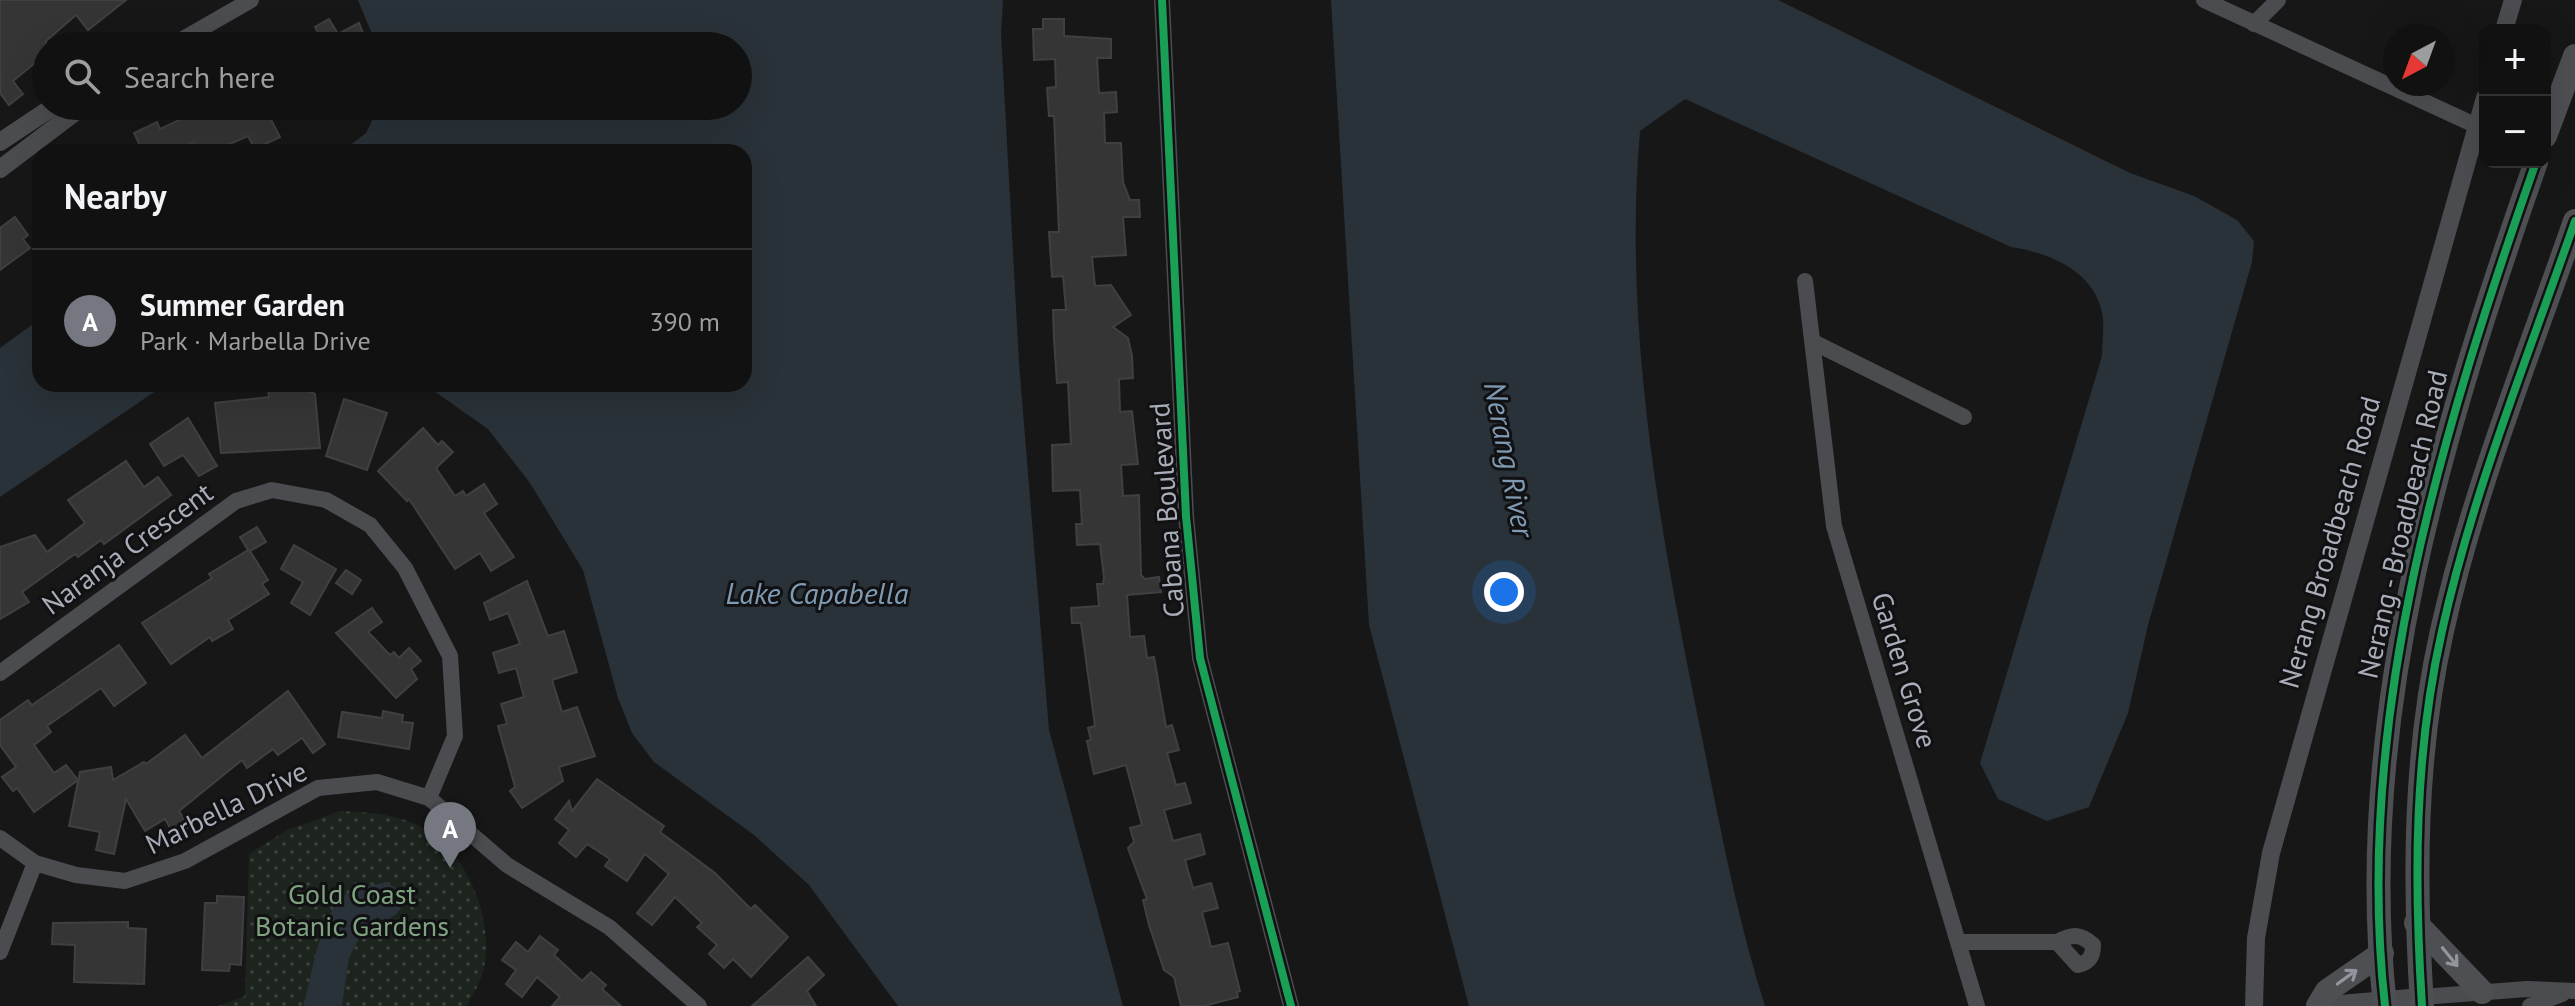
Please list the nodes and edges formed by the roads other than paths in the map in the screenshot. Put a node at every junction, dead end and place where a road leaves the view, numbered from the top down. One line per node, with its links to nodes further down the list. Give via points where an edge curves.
1 (251, 0): 8 (street)
2 (1162, 0): 38 (street, Cabana Boulevard, via 1186,516 1200,658)
3 (2204, 0): 6 (street)
4 (2278, 0): 6 (street)
5 (2513, 0): 7 (street)
6 (2254, 24): 14 (street)
7 (2506, 24)
8 (195, 32)
9 (2575, 56): 13 (main road)
10 (2479, 119): 14 (street, Nerang Broadbeach Road)
11 (33, 120): 15 (street)
12 (65, 120): 16 (street)
13 (2551, 120)
14 (2477, 126): 40 (street, Nerang Broadbeach Road, via 2271,853 2256,938)
15 (0, 142)
16 (33, 144)
17 (32, 145): 19 (street)
18 (2534, 168): 32 (main road, Nerang - Broadbeach Road, via 2445,451 2402,640 2384,769)
19 (0, 169)
20 (2575, 221): 28 (main road, via 2470,522 2442,632 2418,805)
21 (1805, 281): 22 (street, Garden Grove)
22 (1815, 343): 23 (street); 29 (street, Garden Grove, via 1834,526)
23 (1964, 417)
24 (0, 673): 25 (street, Naranja Crescent, via 236,501 272,490 326,500 370,525 405,568 450,656 455,736)
25 (429, 798): 27 (street, Marbella Drive, via 377,782 318,788 185,861 125,881); 37 (street, Marbella Drive, via 507,865 609,927)
26 (0, 838): 27 (street, Marbella Drive)
27 (35, 863): 31 (street)
28 (2416, 923): 34 (main road, one-way to 34); 35 (main road)
29 (1959, 942): 30 (street); 39 (street, Garden Grove)
30 (2057, 942)
31 (0, 952)
32 (2382, 953): 36 (main road, Nerang - Broadbeach Road); 41 (main road, one-way to 32, via 2327,991)
33 (2573, 991): 34 (street); 42 (street)
34 (2482, 992): 35 (street)
35 (2422, 1002): 36 (street)
36 (2385, 1003): 41 (street)
37 (699, 1006)
38 (1291, 1006)
39 (1977, 1006)
40 (2254, 1006)
41 (2317, 1006)
42 (2530, 1006)

